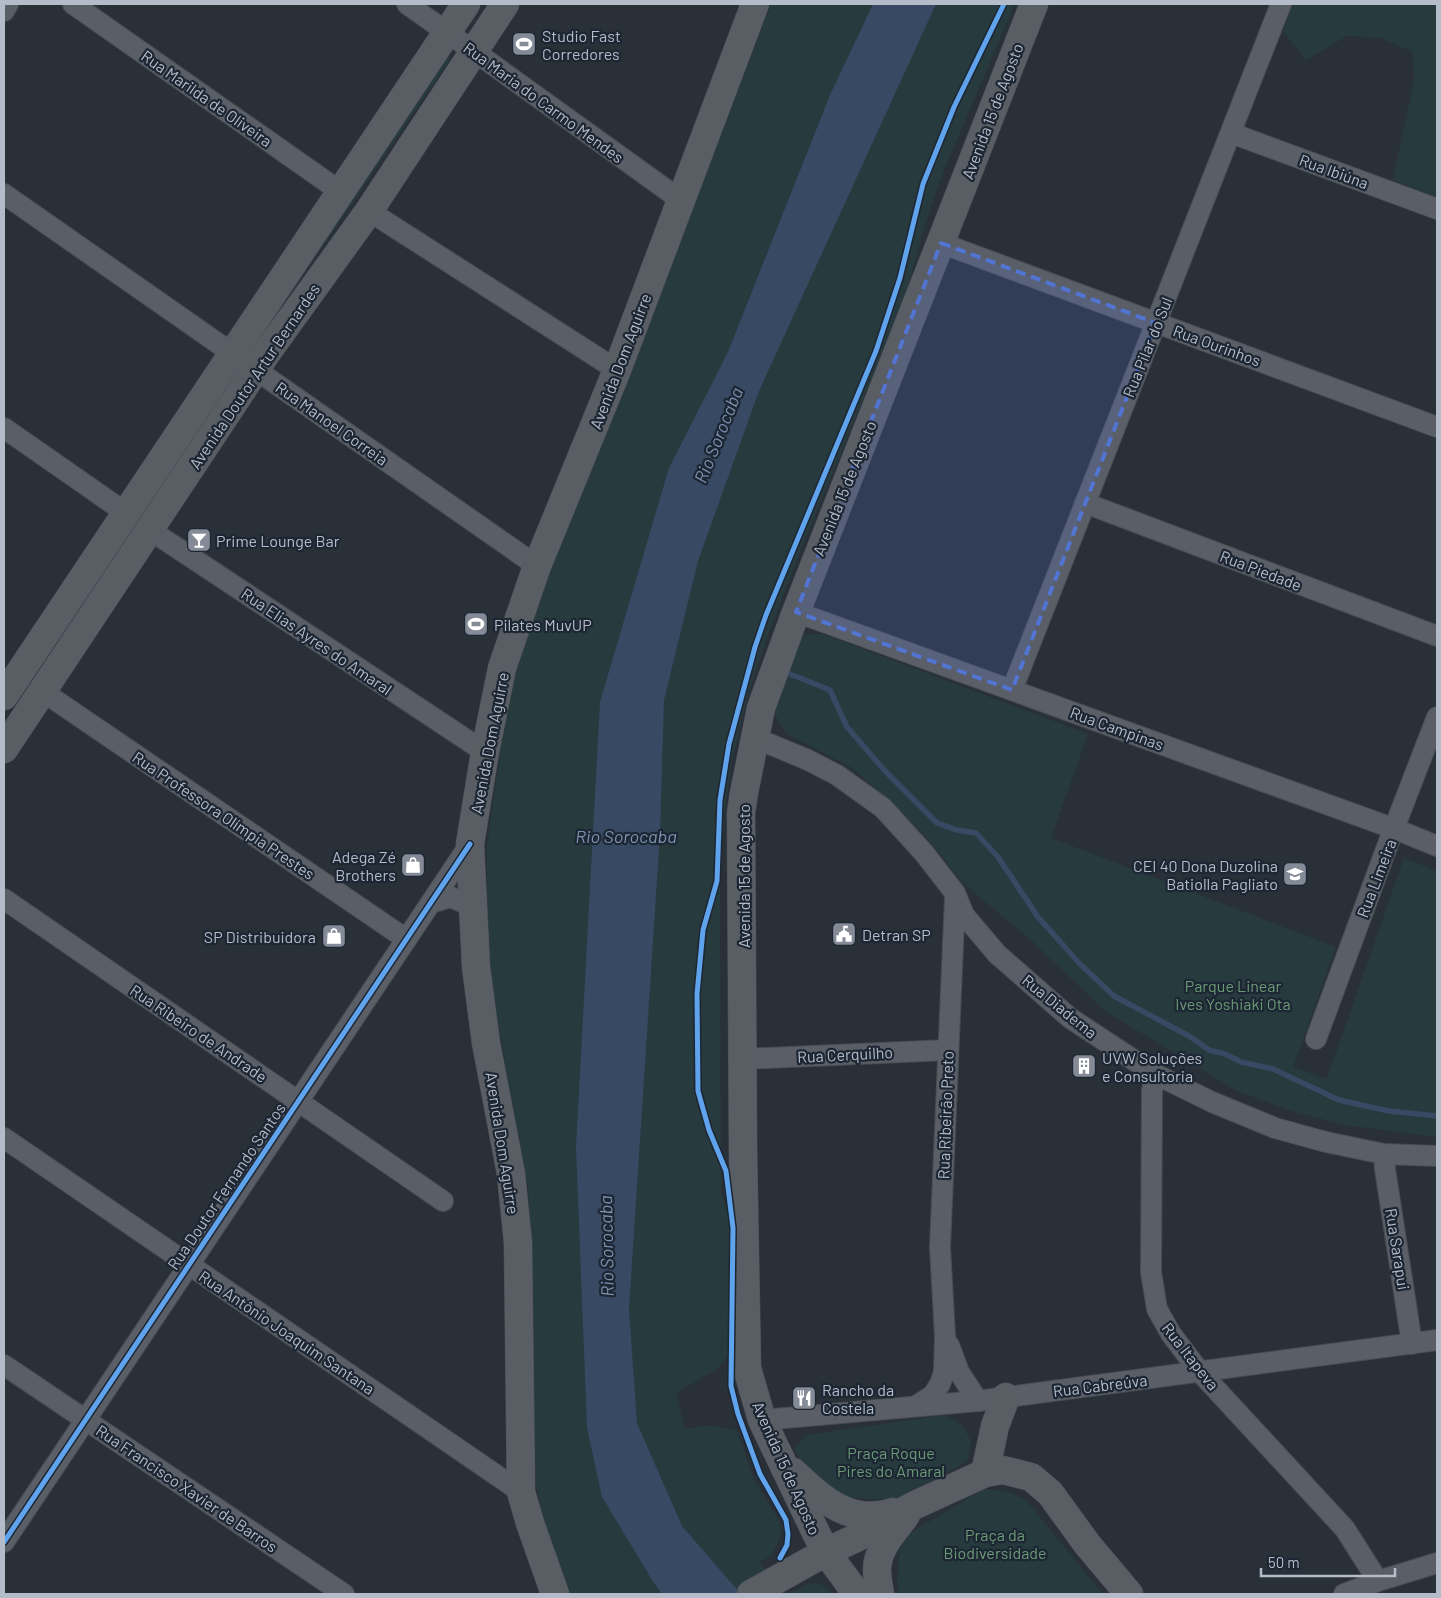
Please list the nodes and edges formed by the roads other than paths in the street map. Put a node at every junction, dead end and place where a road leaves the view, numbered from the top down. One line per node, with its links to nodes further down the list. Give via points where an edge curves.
1 (8, 4): 9 (street)
2 (73, 4): 13 (street, Rua Marilda de Oliveira)
3 (407, 4): 10 (street, Rua Maria do Carmo Mendes)
4 (466, 4): 10 (main road, Avenida Doutor Artur Bernardes)
5 (505, 4): 11 (main road, Avenida Doutor Artur Bernardes)
6 (756, 4): 15 (main road, Avenida Dom Aguirre)
7 (1034, 4): 18 (main road, Avenida 15 de Agosto)
8 (1281, 4): 12 (street, Rua Pilar do Sul)
9 (4, 11)
10 (447, 33): 11 (street, Rua Maria do Carmo Mendes); 13 (main road, Avenida Doutor Artur Bernardes)
11 (474, 51): 15 (street, Rua Maria do Carmo Mendes); 17 (main road, Avenida Doutor Artur Bernardes)
12 (1231, 133): 16 (street, Rua Ibiúna); 19 (street, Rua Pilar do Sul)
13 (341, 192): 20 (main road, Avenida Doutor Artur Bernardes)
14 (4, 194): 20 (street, Rua Manoel Correia)
15 (682, 202): 22 (main road, Avenida Dom Aguirre)
16 (1437, 209)
17 (369, 211): 21 (main road, Avenida Doutor Artur Bernardes); 22 (street)
18 (941, 243): 19 (street, Rua Ourinhos); 29 (main road, Avenida 15 de Agosto)
19 (1156, 322): 23 (street, Rua Ourinhos); 25 (street, Rua Pilar do Sul)
20 (233, 354): 21 (street, Rua Manoel Correia); 26 (main road, Avenida Doutor Artur Bernardes)
21 (255, 370): 27 (main road, Avenida Doutor Artur Bernardes); 28 (street, Rua Manoel Correia)
22 (617, 370): 28 (main road, Avenida Dom Aguirre)
23 (1437, 427)
24 (4, 428): 26 (street)
25 (1085, 503): 30 (street, Rua Piedade); 32 (street, Rua Pilar do Sul)
26 (126, 513): 31 (main road, Avenida Doutor Artur Bernardes)
27 (150, 530): 33 (main road, Avenida Doutor Artur Bernardes); 37 (street, Rua Elias Ayres do Amaral)
28 (538, 566): 37 (main road, Avenida Dom Aguirre, via 502,668)
29 (796, 612): 32 (street, Rua Campinas); 35 (main road, Avenida 15 de Agosto, via 761,708)
30 (1437, 636)
31 (8, 679)
32 (1012, 690): 38 (street, Rua Campinas)
33 (42, 691): 36 (main road, Avenida Doutor Artur Bernardes); 45 (street, Rua Professora Olímpia Prestes)
34 (1437, 717): 38 (street, Rua Limeira)
35 (755, 738): 41 (street, Rua Diadema, via 837,775 883,808); 48 (main road, Avenida 15 de Agosto, via 742,813)
36 (4, 749)
37 (485, 752): 39 (main road, Avenida Dom Aguirre)
38 (1395, 829): 40 (street, Rua Campinas); 46 (street, Rua Limeira)
39 (470, 844): 43 (street, Rua Doutor Fernando Santos); 44 (main road, Avenida Dom Aguirre)
40 (1437, 846)
41 (955, 893): 47 (street, Rua Ribeirão Preto); 49 (street, Rua Diadema, via 964,915 998,954 1070,1018)
42 (4, 900): 50 (street, Rua Ribeiro de Andrade)
43 (431, 903): 44 (street, via 451,897); 45 (street, Rua Doutor Fernando Santos)
44 (473, 907): 68 (main road, Avenida Dom Aguirre, via 476,967 486,1043 511,1174 518,1243)
45 (406, 939): 50 (street, Rua Doutor Fernando Santos)
46 (1316, 1039)
47 (948, 1050): 48 (street, Rua Cerquilho); 56 (street, Rua Ribeirão Preto, via 940,1247)
48 (743, 1058): 65 (main road, Avenida 15 de Agosto, via 747,1368)
49 (1155, 1074): 52 (street, Rua Diadema, via 1275,1128); 60 (street, Rua Itapeva, via 1152,1091 1151,1272 1157,1309 1171,1334)
50 (298, 1101): 54 (street, Rua Ribeiro de Andrade); 55 (street, Rua Doutor Fernando Santos)
51 (4, 1138): 55 (street, Rua Antônio Joaquim Santana)
52 (1384, 1154): 53 (street, Rua Diadema); 58 (street, Rua Sarapui)
53 (1437, 1156)
54 (443, 1200)
55 (189, 1265): 64 (street, Rua Doutor Fernando Santos); 68 (street, Rua Antônio Joaquim Santana)
56 (945, 1336): 62 (street, Rua Ribeirão Preto, via 959,1372); 63 (street, Rua Ribeirão Preto, via 944,1372 940,1384 933,1395)
57 (1437, 1340): 58 (street, Rua Cabreúva)
58 (1412, 1344): 60 (street, Rua Cabreúva)
59 (4, 1365): 64 (street, Rua Francisco Xavier de Barros)
60 (1200, 1372): 61 (street, Rua Cabreúva); 74 (street, Rua Itapeva, via 1345,1529)
61 (1006, 1397): 62 (street, Rua Cabreúva); 67 (main road, via 995,1426)
62 (978, 1401): 63 (street, Rua Cabreúva)
63 (915, 1407): 65 (street, Rua Cabreúva)
64 (86, 1419): 71 (street, Rua Doutor Fernando Santos); 75 (street, Rua Francisco Xavier de Barros)
65 (762, 1420): 66 (main road, Avenida 15 de Agosto)
66 (783, 1462): 69 (main road, via 818,1495 857,1516 885,1515); 72 (main road, Avenida 15 de Agosto)
67 (985, 1473): 69 (main road); 81 (main road, via 1003,1470 1031,1478 1050,1493)
68 (521, 1492): 70 (main road, Avenida Dom Aguirre)
69 (913, 1506): 72 (main road); 80 (main road, via 878,1556 876,1571)
70 (530, 1523): 76 (main road, Avenida Dom Aguirre); 77 (main road, Avenida Dom Aguirre)
71 (4, 1542)
72 (826, 1552): 78 (main road); 79 (main road, Avenida 15 de Agosto)
73 (1437, 1564): 74 (street)
74 (1378, 1581): 82 (street)
75 (344, 1594)
76 (537, 1594)
77 (555, 1594)
78 (751, 1594)
79 (857, 1594)
80 (880, 1594)
81 (1129, 1594)
82 (1344, 1594)

